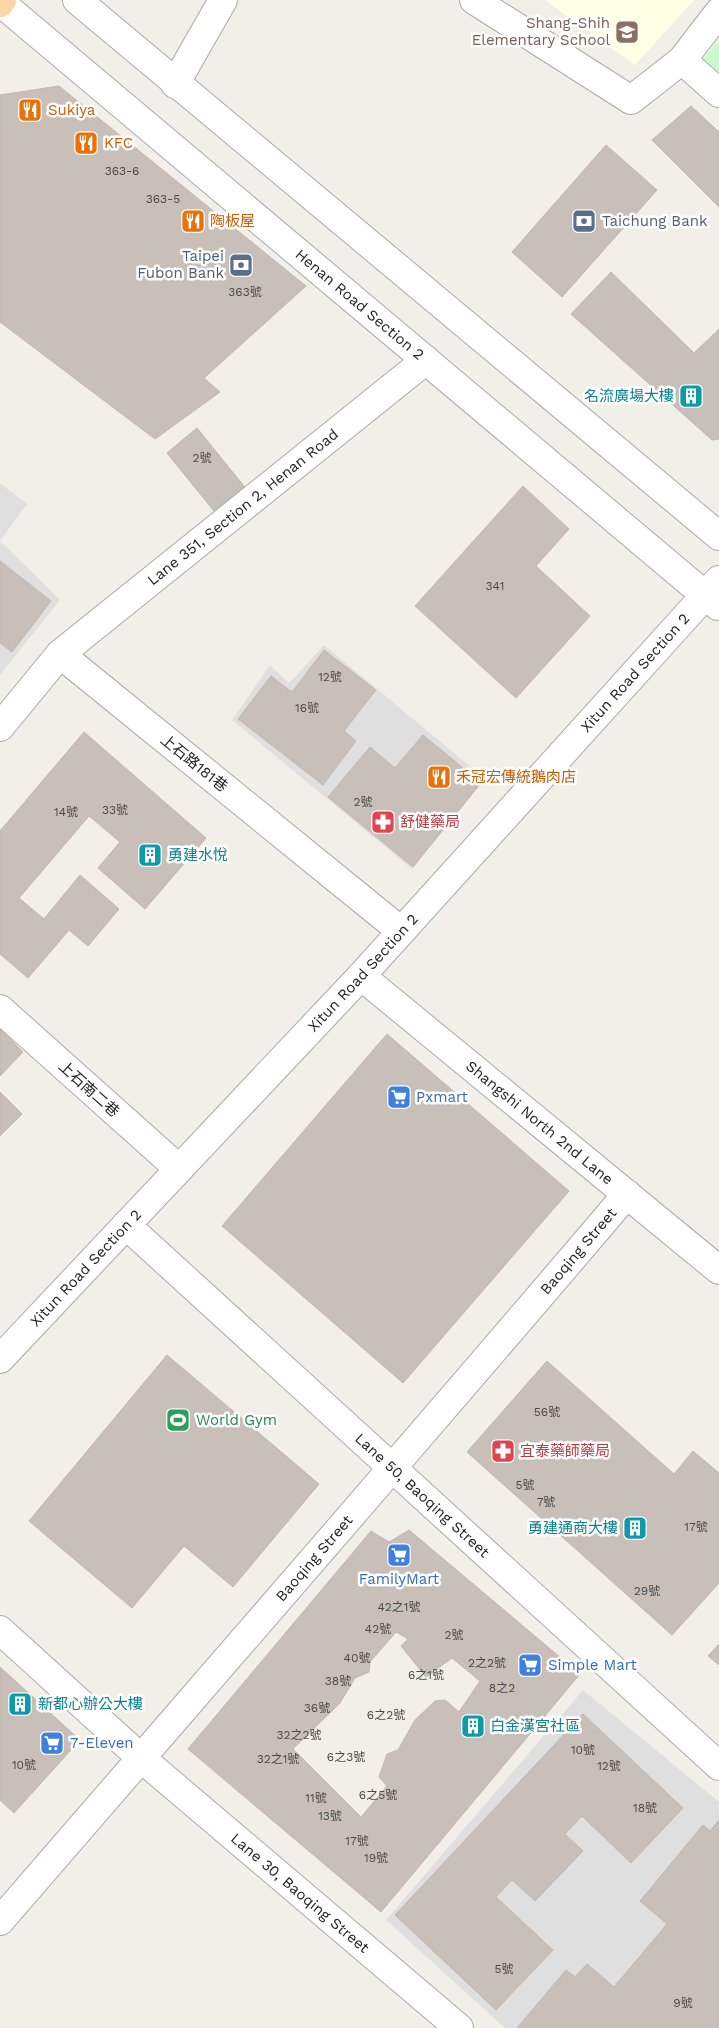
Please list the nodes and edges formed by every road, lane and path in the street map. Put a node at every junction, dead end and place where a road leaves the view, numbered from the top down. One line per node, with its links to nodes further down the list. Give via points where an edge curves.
1 (77, 0): 7 (street)
2 (223, 0): 7 (street)
3 (474, 0): 6 (street, via 631,100)
4 (0, 2): 9 (street, Henan Road Section 2)
5 (719, 12): 6 (street)
6 (682, 60): 8 (street)
7 (175, 84): 10 (street)
8 (719, 93)
9 (426, 360): 11 (street, Henan Road Section 2); 12 (street, Lane 351, Section 2, Henan Road)
10 (719, 536)
11 (714, 594): 14 (street, Xitun Road Section 2)
12 (60, 654): 13 (street); 14 (street, 上石路181巷)
13 (0, 727)
14 (402, 931): 15 (street, Xitun Road Section 2)
15 (361, 976): 17 (street, Xitun Road Section 2); 18 (street, Shangshi North 2nd Lane)
16 (0, 1010): 17 (street, 上石南二巷)
17 (179, 1169): 19 (street, Xitun Road Section 2)
18 (627, 1194): 20 (street, Shangshi North 2nd Lane); 22 (street, Baoqing Street)
19 (126, 1225): 21 (street, Xitun Road Section 2); 22 (street, Lane 50, Baoqing Street)
20 (719, 1270)
21 (0, 1359)
22 (392, 1467): 24 (street, Baoqing Street); 25 (street, Lane 50, Baoqing Street)
23 (0, 1630): 24 (street, Lane 30, Baoqing Street)
24 (141, 1758): 26 (street, Baoqing Street); 27 (street, Lane 30, Baoqing Street)
25 (719, 1766)
26 (0, 1921)
27 (458, 2028)

